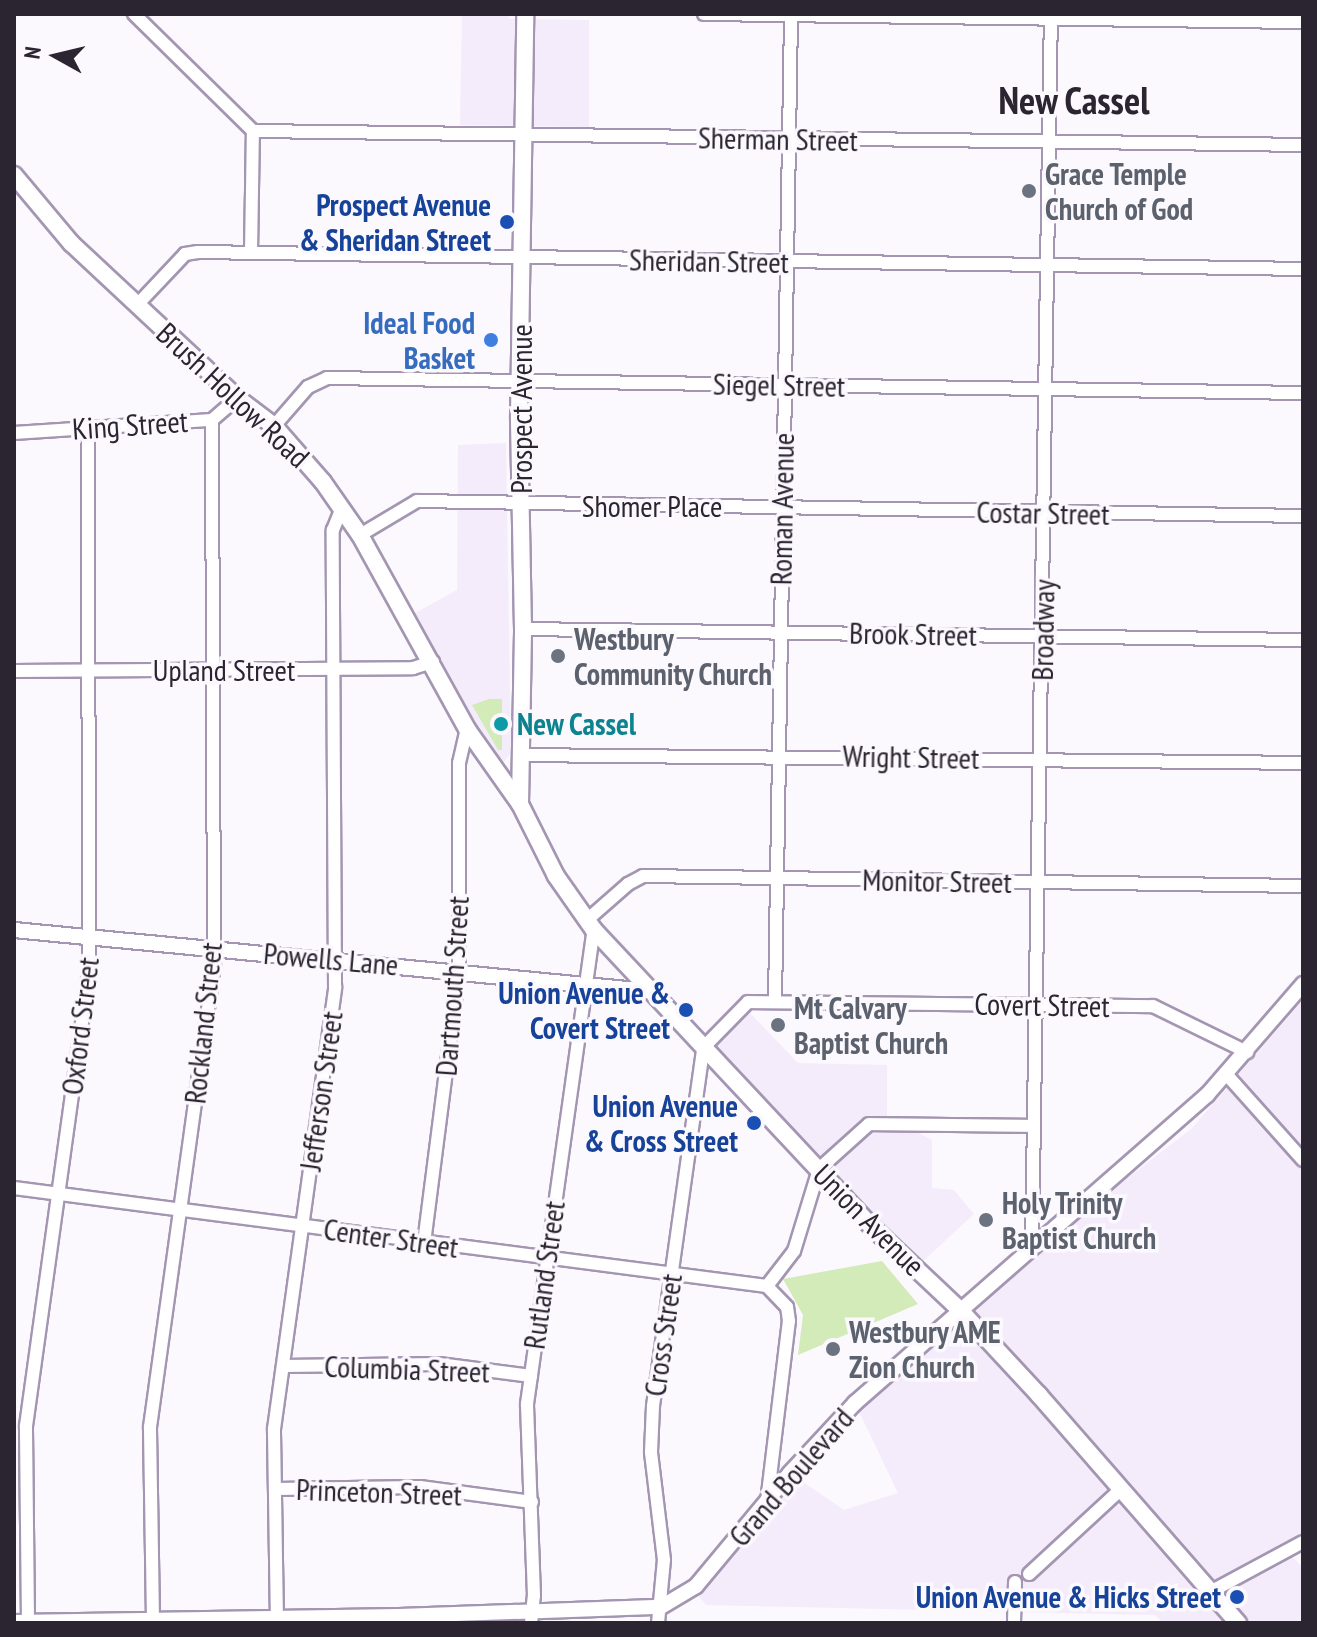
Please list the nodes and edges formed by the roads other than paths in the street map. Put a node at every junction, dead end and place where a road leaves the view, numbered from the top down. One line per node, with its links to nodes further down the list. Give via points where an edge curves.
1 (134, 14): 7 (street)
2 (525, 14): 8 (main road, Prospect Avenue)
3 (704, 14): 4 (street)
4 (791, 15): 5 (street); 9 (street, Roman Avenue)
5 (1051, 16): 6 (street); 10 (street, Broadway)
6 (1303, 22)
7 (253, 131): 8 (street, Sherman Street); 13 (street)
8 (524, 135): 9 (street, Sherman Street); 14 (main road, Prospect Avenue)
9 (788, 139): 10 (street, Sherman Street); 15 (street, Roman Avenue)
10 (1049, 142): 11 (street, Sherman Street); 16 (street, Broadway)
11 (1303, 145)
12 (14, 175): 18 (main road, Brush Hollow Road, via 71,243)
13 (251, 253): 14 (street, Sheridan Street); 18 (street, Sheridan Street, via 185,254)
14 (522, 258): 15 (street, Sheridan Street); 19 (main road, Prospect Avenue)
15 (786, 262): 16 (street, Sheridan Street); 20 (street, Roman Avenue)
16 (1047, 266): 17 (street, Sheridan Street); 21 (street, Broadway)
17 (1303, 269)
18 (137, 305): 23 (main road, Brush Hollow Road)
19 (520, 381): 20 (street, Siegel Street); 25 (street, Siegel Street, via 327,378 308,387); 28 (main road, Prospect Avenue)
20 (785, 386): 21 (street, Siegel Street); 29 (street, Roman Avenue)
21 (1045, 389): 22 (street, Siegel Street); 31 (street, Broadway)
22 (1303, 393)
23 (237, 398): 24 (street, King Street); 25 (main road, Brush Hollow Road)
24 (212, 420): 26 (street, King Street); 41 (street, Rockland Street)
25 (274, 426): 30 (main road, Brush Hollow Road)
26 (88, 428): 27 (street, King Street); 40 (street, Oxford Street)
27 (14, 433)
28 (521, 504): 29 (street, Shomer Place); 33 (street, Shomer Place, via 417,501); 34 (main road, Prospect Avenue)
29 (782, 508): 31 (street, Costar Street); 35 (street, Roman Avenue)
30 (341, 510): 33 (main road, Brush Hollow Road); 39 (street, Jefferson Street, via 333,530)
31 (1044, 512): 32 (street, Costar Street); 36 (street, Broadway)
32 (1303, 516)
33 (360, 535): 38 (main road, Brush Hollow Road)
34 (523, 629): 35 (street, Brook Street); 44 (main road, Prospect Avenue)
35 (781, 632): 36 (street, Brook Street); 45 (street, Roman Avenue)
36 (1043, 637): 37 (street, Brook Street); 46 (street, Broadway)
37 (1303, 640)
38 (433, 662): 39 (street, Upland Street, via 413,668); 43 (main road, Brush Hollow Road)
39 (335, 669): 41 (street, Upland Street); 56 (street, Jefferson Street)
40 (90, 670): 41 (street, Upland Street); 42 (street, Upland Street); 54 (street, Oxford Street)
41 (212, 670): 55 (street, Rockland Street)
42 (14, 671)
43 (467, 729): 48 (main road, Brush Hollow Road); 57 (street, Dartmouth Street, via 459,763)
44 (519, 755): 45 (street, Wright Street); 48 (main road, Prospect Avenue)
45 (779, 755): 46 (street, Wright Street); 49 (street, Roman Avenue)
46 (1040, 758): 47 (street, Wright Street); 50 (street, Broadway)
47 (1303, 763)
48 (520, 804): 52 (main road, Union Avenue, via 556,876)
49 (777, 879): 50 (street, Monitor Street); 52 (street, Monitor Street, via 643,876 628,884); 61 (street, Roman Avenue)
50 (1038, 882): 51 (street, Monitor Street); 62 (street, Broadway)
51 (1303, 886)
52 (590, 925): 58 (street, Rutland Street); 60 (main road, Union Avenue)
53 (14, 930): 54 (street, Powells Lane)
54 (90, 938): 55 (street, Powells Lane); 70 (street, Oxford Street)
55 (213, 948): 56 (street, Powells Lane); 71 (street, Rockland Street)
56 (335, 960): 57 (street, Powells Lane); 72 (street, Jefferson Street)
57 (459, 971): 58 (street, Powells Lane); 73 (street, Dartmouth Street)
58 (585, 983): 60 (street, Powells Lane); 75 (street, Rutland Street)
59 (1303, 984): 64 (street, Grand Boulevard)
60 (648, 991): 63 (main road, Union Avenue)
61 (775, 1002): 62 (street, Covert Street); 63 (street, Covert Street, via 748,1002)
62 (1037, 1005): 64 (street, Covert Street, via 1153,1006); 66 (street, Broadway)
63 (703, 1048): 68 (main road, Union Avenue); 76 (street, Cross Street)
64 (1247, 1052): 65 (street, Grand Boulevard)
65 (1227, 1075): 67 (street); 74 (street, Grand Boulevard)
66 (1034, 1126): 68 (street, via 869,1124); 74 (street, Broadway)
67 (1303, 1160)
68 (819, 1169): 77 (street, via 794,1251); 78 (main road, Union Avenue)
69 (14, 1188): 70 (street, Center Street)
70 (58, 1194): 71 (street, Center Street); 94 (street, Oxford Street, via 26,1426)
71 (180, 1210): 72 (street, Center Street); 93 (street, Rockland Street, via 150,1427)
72 (302, 1227): 73 (street, Center Street); 79 (street, Jefferson Street)
73 (424, 1243): 75 (street, Center Street)
74 (1032, 1246): 78 (street, Grand Boulevard)
75 (547, 1259): 76 (street, Center Street); 80 (street, Rutland Street)
76 (671, 1276): 77 (street, Center Street); 89 (street, Cross Street, via 651,1452 663,1538)
77 (767, 1286): 84 (street, via 787,1307 789,1321)
78 (960, 1310): 82 (main road, Union Avenue); 84 (street, Grand Boulevard, via 831,1427)
79 (283, 1366): 80 (street, Columbia Street, via 439,1364); 81 (street, Jefferson Street, via 274,1429)
80 (531, 1376): 83 (street, Rutland Street, via 527,1404)
81 (275, 1489): 83 (street, Princeton Street, via 420,1487); 91 (street, Jefferson Street)
82 (1121, 1489): 86 (street); 88 (main road, Union Avenue)
83 (532, 1502): 90 (street, Rutland Street)
84 (767, 1502): 89 (street, Grand Boulevard, via 696,1586)
85 (1303, 1542): 88 (street)
86 (1029, 1574)
87 (1015, 1582): 96 (street)
88 (1212, 1591): 97 (main road, Union Avenue)
89 (661, 1607): 90 (street); 95 (street, Cross Street)
90 (532, 1617): 92 (street)
91 (277, 1620): 92 (street); 93 (street)
92 (400, 1620)
93 (154, 1621): 94 (street)
94 (21, 1622)
95 (658, 1623)
96 (1014, 1623)
97 (1238, 1623)

